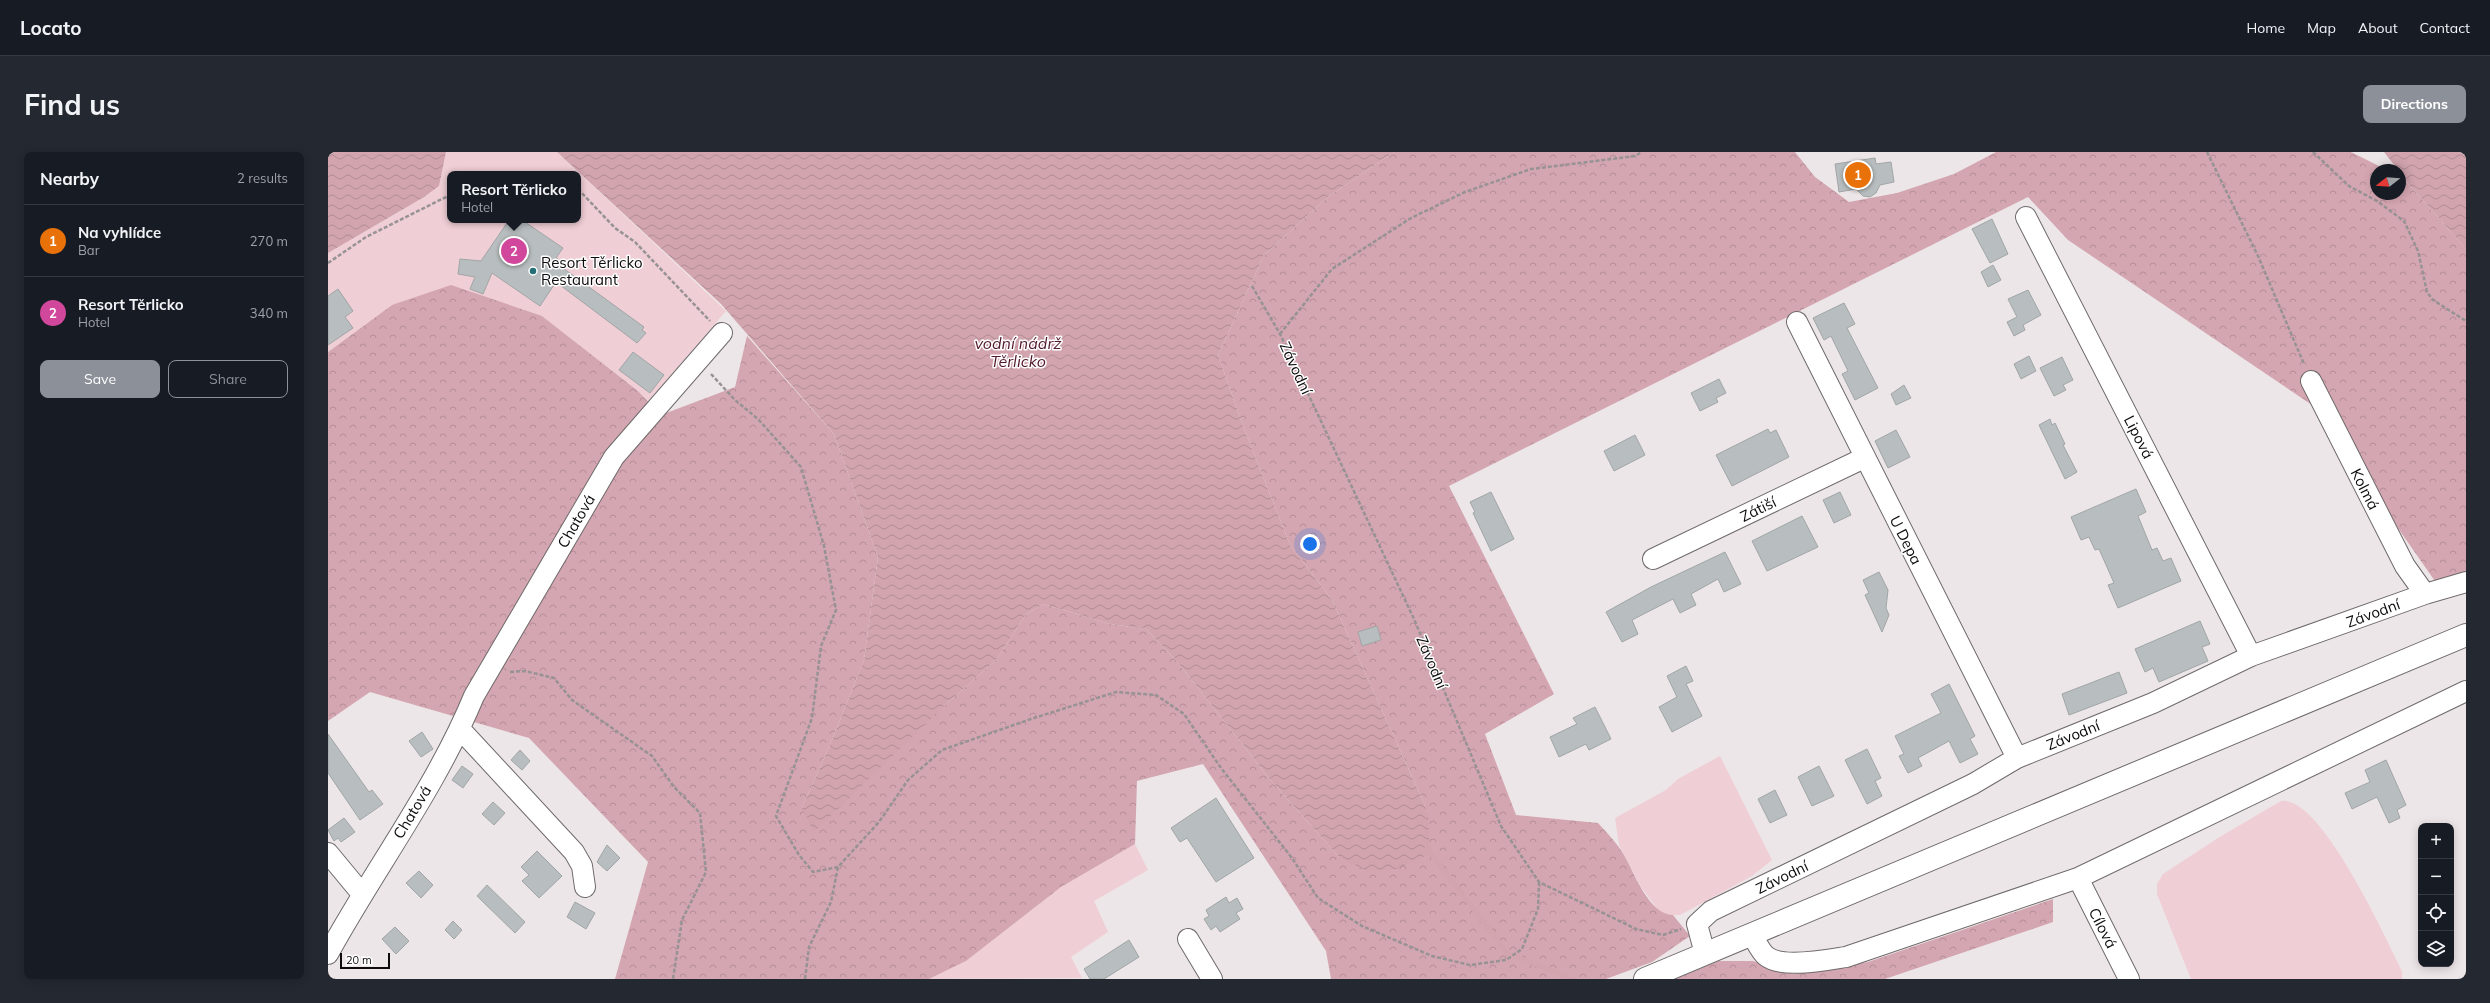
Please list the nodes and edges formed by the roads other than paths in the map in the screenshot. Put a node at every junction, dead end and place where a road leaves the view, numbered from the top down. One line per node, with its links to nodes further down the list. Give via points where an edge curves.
1 (2026, 217): 10 (street, Lipová)
2 (1797, 322): 5 (street, U Depa)
3 (722, 333): 12 (street, Chatová, via 614,457 487,673)
4 (2312, 380): 8 (street, Kolmá, via 2405,566)
5 (1864, 458): 6 (street, Zátiší); 13 (street, U Depa)
6 (1653, 559)
7 (2466, 582): 8 (street, Závodní)
8 (2425, 594): 10 (street, Závodní)
9 (2466, 635): 18 (main road)
10 (2251, 656): 13 (street, Závodní, via 2153,703)
11 (2466, 691): 15 (street)
12 (460, 729): 16 (street, via 574,852 582,866); 17 (street, Chatová, via 422,798)
13 (2017, 758): 21 (street, Závodní, via 1973,784 1710,911 1697,924)
14 (328, 853): 17 (street)
15 (2078, 878): 18 (street, via 1846,957 1810,964 1766,956); 24 (street, Cílová)
16 (585, 887)
17 (362, 894): 20 (street, Chatová)
18 (1752, 935): 21 (main road)
19 (1188, 939): 22 (street)
20 (328, 954)
21 (1705, 954): 23 (main road)
22 (1212, 979)
23 (1646, 979)
24 (2128, 979)

